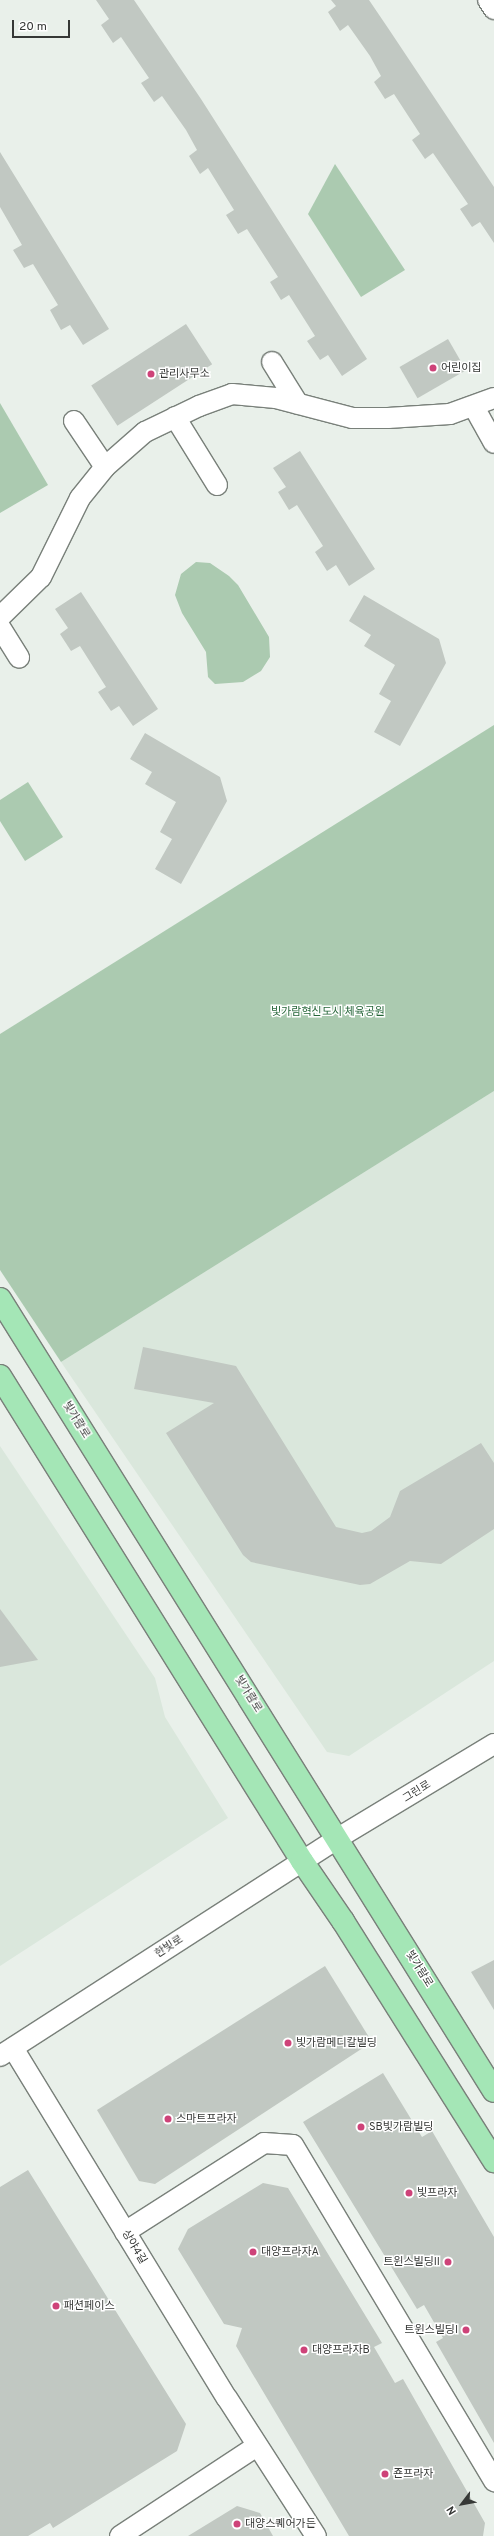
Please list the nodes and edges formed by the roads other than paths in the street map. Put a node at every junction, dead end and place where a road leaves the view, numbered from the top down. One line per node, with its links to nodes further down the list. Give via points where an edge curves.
1 (488, 0): 2 (street)
2 (494, 9)
3 (272, 362): 5 (street)
4 (494, 398): 6 (street)
5 (298, 404): 6 (street, via 352,418 450,414); 7 (street, via 276,398 232,394)
6 (474, 407): 9 (street)
7 (175, 418): 10 (street, via 145,432); 11 (street)
8 (74, 421): 10 (street)
9 (494, 443)
10 (105, 467): 12 (street, via 80,498 41,577)
11 (217, 485)
12 (0, 617)
13 (0, 627): 14 (street)
14 (19, 657)
15 (0, 1299): 18 (main road, 빛가람로)
16 (0, 1376): 19 (main road)
17 (494, 1744): 18 (street, 그린로)
18 (338, 1838): 19 (street, 한빛로); 21 (main road, 빛가람로)
19 (302, 1861): 20 (street, 한빛로); 22 (main road, via 344,1921)
20 (7, 2052): 23 (street, 상야4길)
21 (494, 2090)
22 (494, 2161)
23 (125, 2232): 24 (street, 상야4길); 25 (street, via 264,2143 293,2145)
24 (257, 2446): 26 (street); 27 (street, 상야4길)
25 (494, 2481)
26 (120, 2536)
27 (316, 2536)

